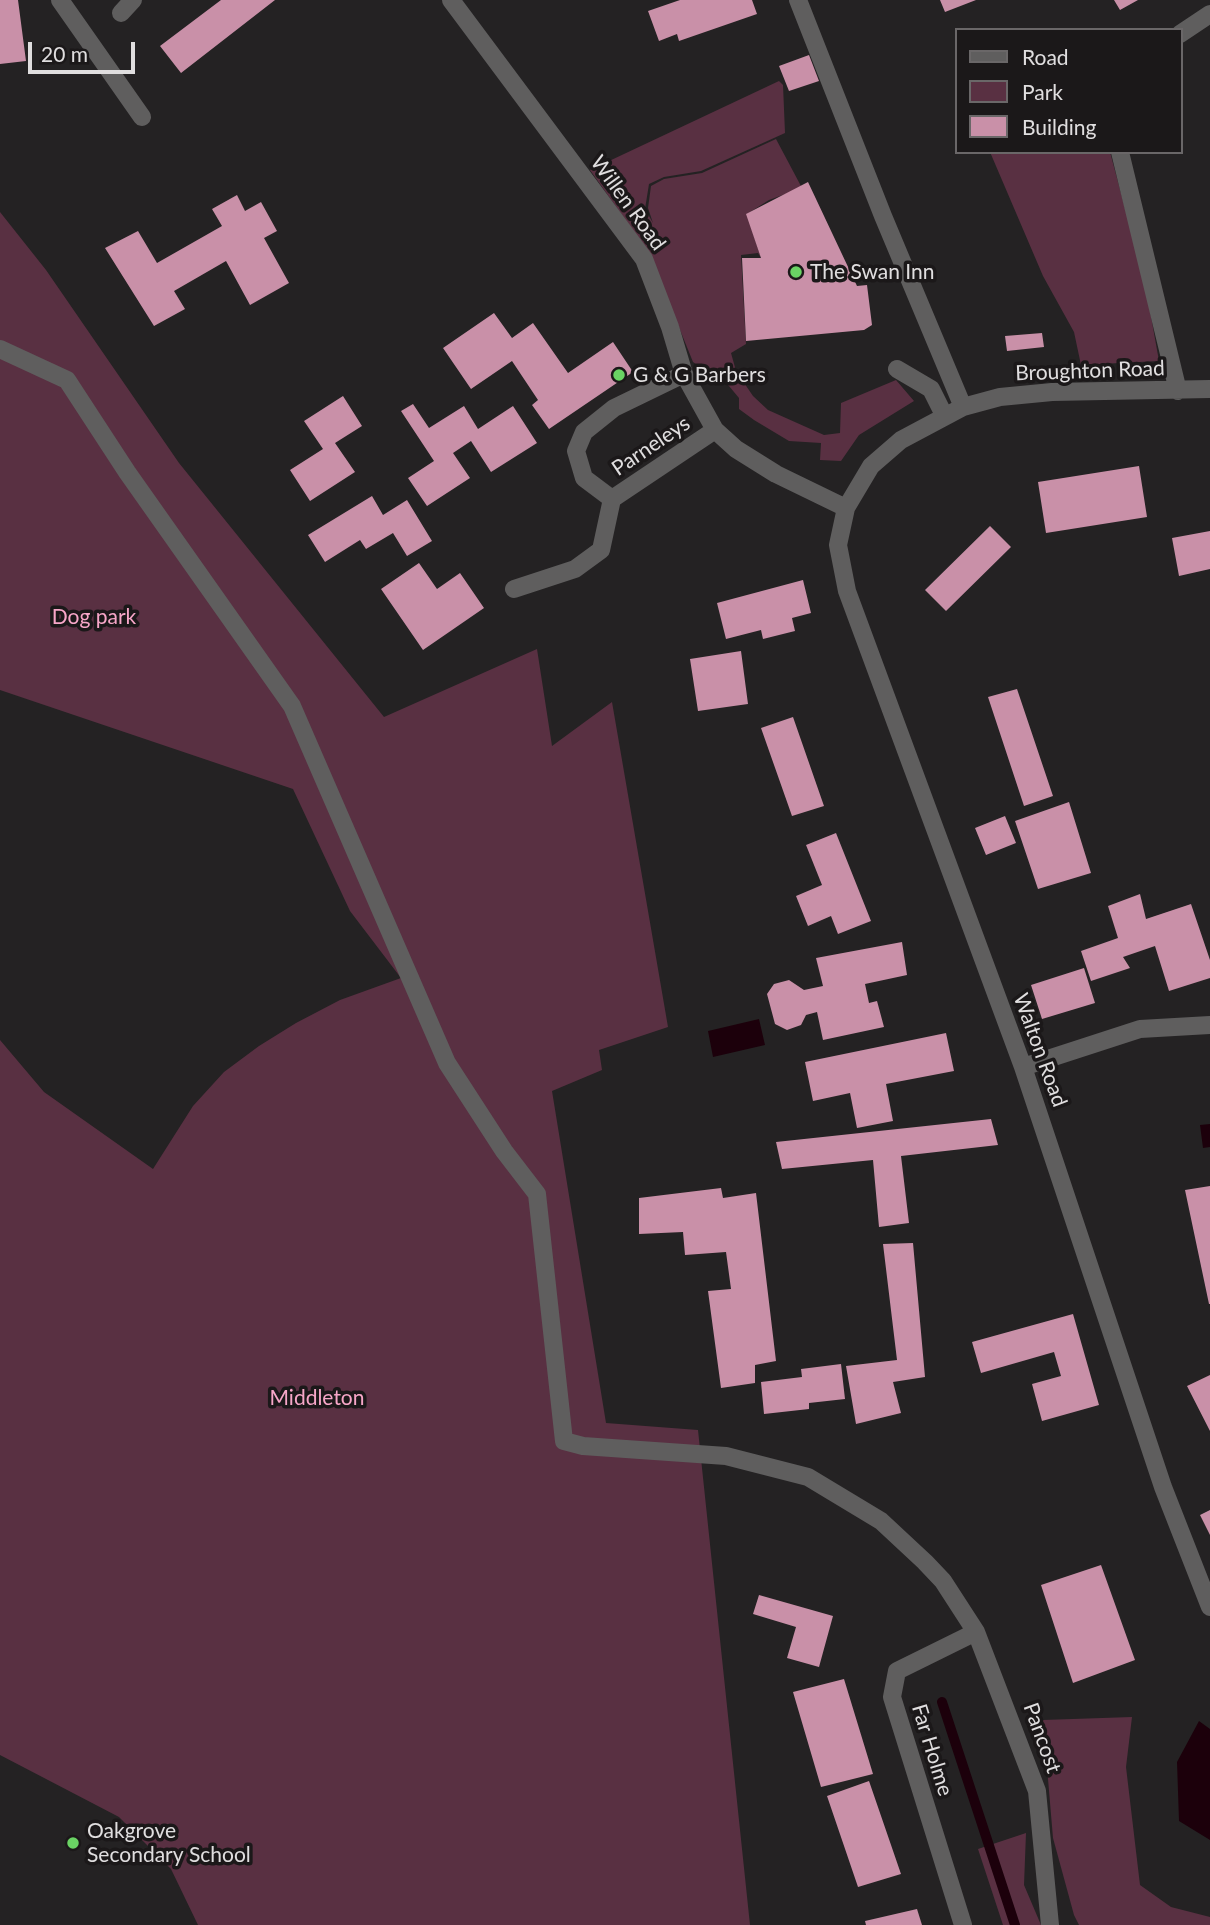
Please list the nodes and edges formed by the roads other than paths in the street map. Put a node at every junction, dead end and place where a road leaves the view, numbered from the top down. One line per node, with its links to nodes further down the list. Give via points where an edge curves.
1 (60, 0): 6 (street)
2 (452, 0): 10 (street, Willen Road, via 635,244 652,277)
3 (798, 0): 13 (street)
4 (1210, 14): 5 (street)
5 (1182, 33)
6 (142, 117)
7 (1120, 154): 12 (street)
8 (0, 349): 22 (street, Pancost, via 67,380 292,706 447,1063 537,1194 564,1441 726,1456 808,1477 881,1521 943,1581)
9 (897, 369): 14 (street, via 931,389)
10 (684, 374): 15 (street, Willen Road); 16 (street, Parneleys, via 614,408 584,432 576,452 584,478)
11 (1210, 389): 12 (street, Broughton Road)
12 (1178, 391): 13 (street, Broughton Road, via 1052,392 1000,397)
13 (964, 407): 14 (street, Broughton Road)
14 (944, 415): 17 (street, Broughton Road, via 901,440 871,466)
15 (715, 430): 16 (street, Parneleys); 17 (street, Willen Road, via 776,474)
16 (612, 499): 18 (street, Parneleys, via 601,550 575,569)
17 (846, 508): 20 (street, Walton Road, via 838,545 847,591)
18 (514, 589)
19 (1210, 1024): 20 (street, via 1140,1029)
20 (1023, 1067): 21 (street, Walton Road, via 1163,1487)
21 (1210, 1607)
22 (976, 1632): 23 (street, Far Holme, via 897,1671 892,1697); 24 (street, Pancost, via 1037,1791)
23 (963, 1925)
24 (1050, 1925)

